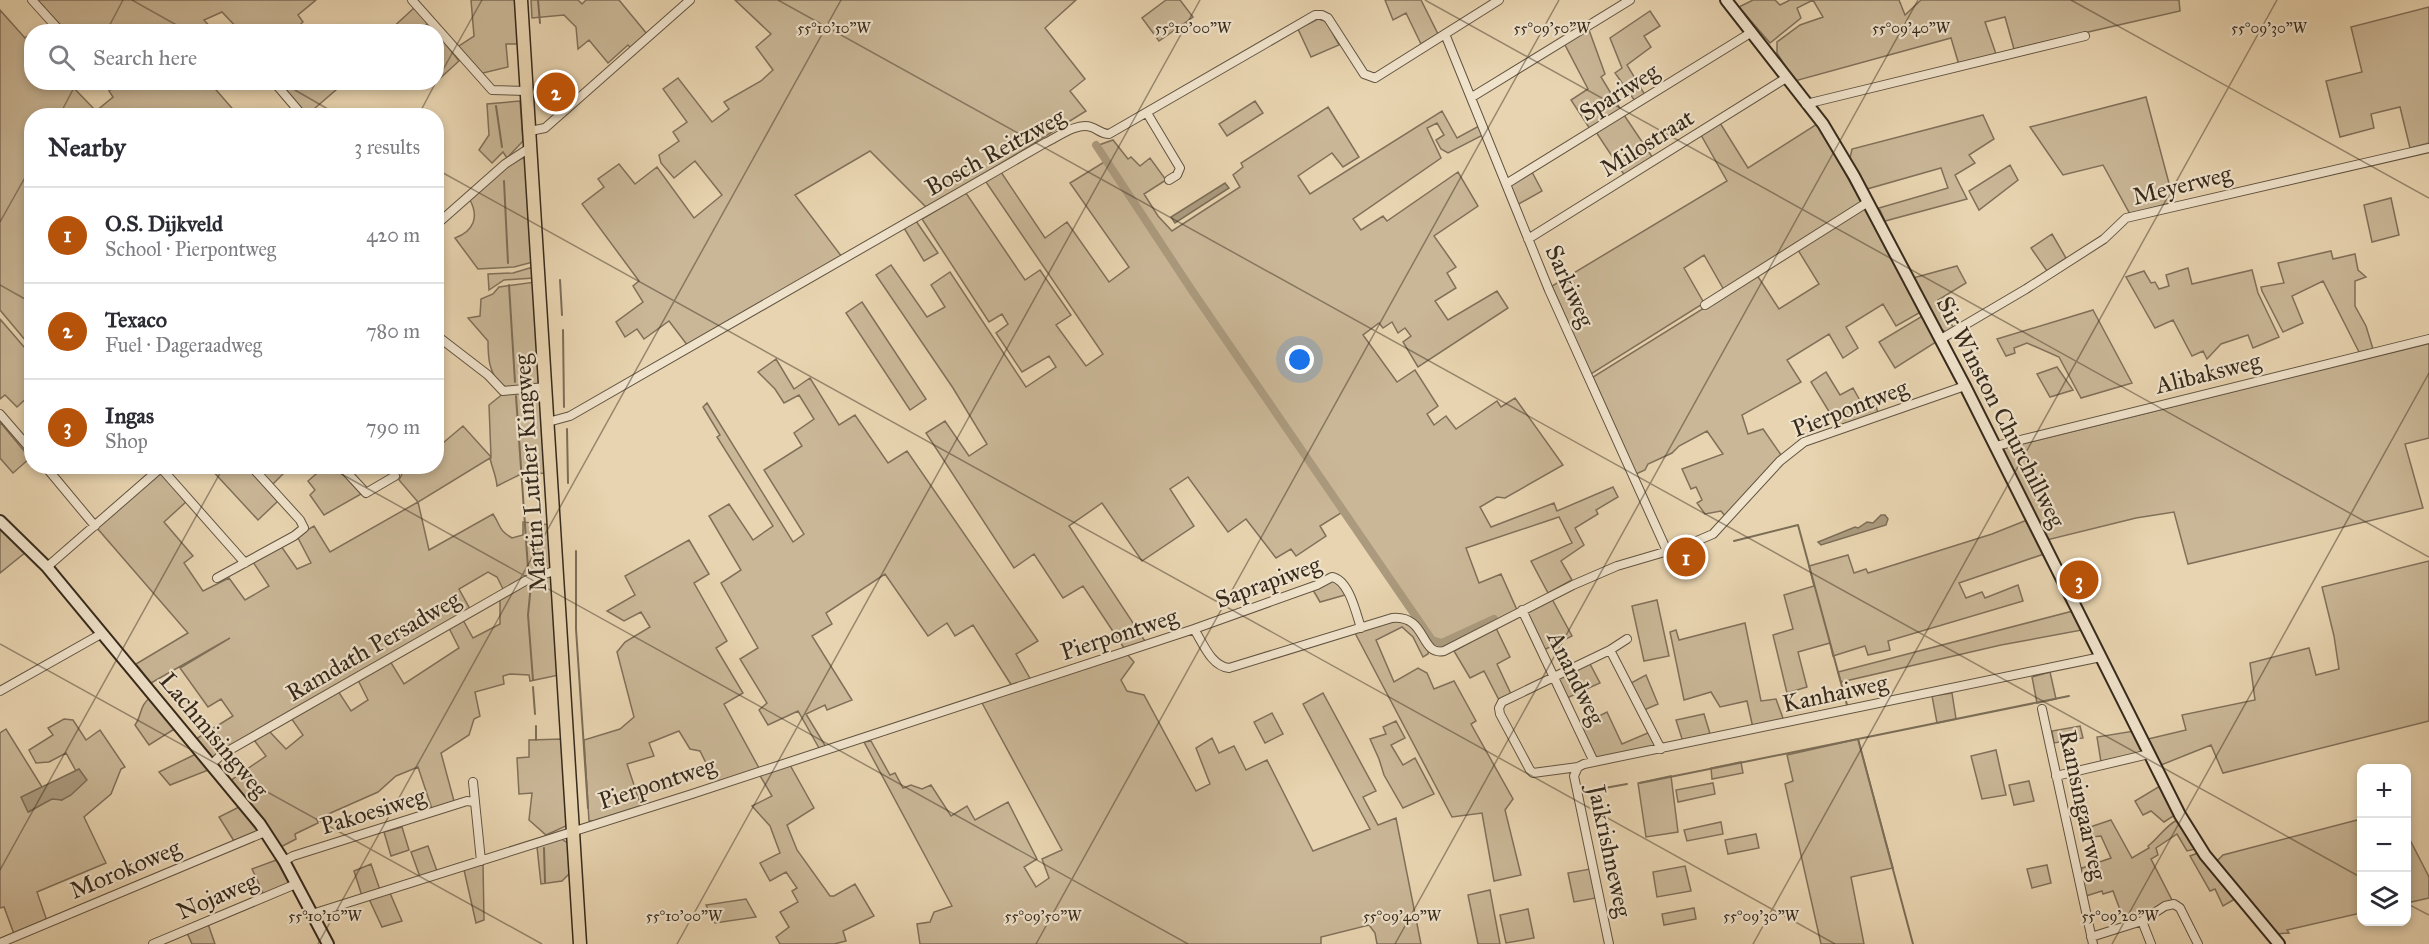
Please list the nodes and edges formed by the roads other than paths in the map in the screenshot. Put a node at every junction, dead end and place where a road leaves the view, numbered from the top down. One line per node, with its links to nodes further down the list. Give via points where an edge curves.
1 (33, 0): 8 (street)
2 (412, 0): 9 (street)
3 (521, 0): 16 (main road, Martin Luther Kingweg)
4 (690, 0): 21 (street, via 545,128)
5 (1499, 0): 11 (street, Bosch Reitzweg)
6 (1630, 0): 17 (street)
7 (1726, 0): 10 (street, Sir Winston Churchillweg)
8 (54, 24)
9 (433, 24)
10 (1752, 32): 14 (street, Sir Winston Churchillweg); 25 (street, Spariweg)
11 (1445, 34): 17 (street, Sarkiweg); 20 (street, Bosch Reitzweg, via 1375,78 1368,77 1328,18 1316,15)
12 (444, 36): 16 (street, via 492,90)
13 (2085, 36): 18 (street)
14 (1786, 78): 18 (street, Sir Winston Churchillweg); 28 (street, Milostraat)
15 (281, 90): 19 (street)
16 (527, 91): 21 (main road, Martin Luther Kingweg)
17 (1472, 97): 25 (street, Sarkiweg)
18 (1806, 104): 26 (street, Sir Winston Churchillweg, via 1823,124)
19 (296, 108)
20 (1147, 112): 24 (street, via 1180,168); 36 (street, Bosch Reitzweg, via 1109,134 1080,125 579,411)
21 (530, 131): 22 (main road, Martin Luther Kingweg)
22 (531, 147): 27 (street, via 505,164); 34 (main road, Martin Luther Kingweg)
23 (2429, 148): 30 (street, Meyerweg, via 2126,218 2104,238)
24 (1169, 180)
25 (1506, 184): 28 (street, Sarkiweg)
26 (1868, 202): 29 (street); 30 (street, Sir Winston Churchillweg)
27 (444, 218)
28 (1528, 239): 47 (street, Sarkiweg)
29 (1705, 305)
30 (1941, 339): 33 (street, Sir Winston Churchillweg)
31 (2429, 339): 38 (street, Alibaksweg)
32 (444, 341): 34 (street, via 503,391)
33 (1965, 386): 38 (street, Sir Winston Churchillweg); 47 (street, Pierpontweg, via 1795,447 1713,534)
34 (546, 387): 36 (main road, Martin Luther Kingweg)
35 (0, 414): 37 (street)
36 (548, 422): 50 (main road, Martin Luther Kingweg)
37 (24, 442)
38 (1996, 446): 58 (street, Sir Winston Churchillweg)
39 (52, 474): 46 (street)
40 (154, 474): 46 (street)
41 (168, 474): 48 (street)
42 (258, 474): 48 (street, via 304,528)
43 (348, 474): 44 (street, via 366,493)
44 (395, 476)
45 (0, 521): 49 (street, Lachmisingweg)
46 (95, 526): 49 (street)
47 (1667, 551): 52 (street, Pierpontweg, via 1617,566)
48 (245, 563): 51 (street)
49 (47, 567): 55 (street, Lachmisingweg)
50 (557, 570): 65 (street, Ramdath Persadweg, via 527,580 221,755); 70 (main road, Martin Luther Kingweg)
51 (217, 578)
52 (1522, 610): 53 (street, Pierpontweg, via 1437,652 1431,650 1414,622 1408,619 1392,618); 59 (street, Anandweg)
53 (1361, 628): 54 (street, Pierpontweg, via 1229,668 1214,661); 54 (street, Saprapiweg, via 1344,586 1332,577)
54 (1194, 629): 70 (street, Pierpontweg)
55 (101, 634): 60 (street); 65 (street, Lachmisingweg)
56 (1627, 639): 57 (street)
57 (1610, 650): 59 (street); 62 (street)
58 (2101, 657): 62 (street, Kanhaiweg); 63 (street, Sir Winston Churchillweg)
59 (1553, 676): 64 (street, Anandweg); 66 (street, Kanhaiweg, via 1502,702 1500,714 1533,773)
60 (0, 691)
61 (2042, 709): 67 (street, Ramsingaarweg)
62 (1661, 749): 64 (street, Kanhaiweg)
63 (2149, 754): 67 (street); 85 (street, Sir Winston Churchillweg, via 2205,855)
64 (1594, 762): 66 (street, Kanhaiweg)
65 (212, 764): 71 (street, Lachmisingweg)
66 (1578, 767): 82 (street, Jaikrishneweg, via 1574,776)
67 (2056, 776): 77 (street, Ramsingaarweg)
68 (473, 782): 69 (street)
69 (474, 802): 72 (street, Pakoesiweg, via 467,801); 73 (street)
70 (573, 830): 73 (street, Pierpontweg); 81 (main road, Martin Luther Kingweg)
71 (265, 832): 72 (street, Lachmisingweg); 78 (street, Morokoweg)
72 (284, 861): 74 (street, Lachmisingweg)
73 (481, 861): 75 (street, Pierpontweg)
74 (296, 884): 75 (street, Lachmisingweg); 79 (street, Nojaweg)
75 (312, 914): 80 (street, Lachmisingweg)
76 (2142, 921): 77 (street); 83 (street); 84 (street, via 2174,904 2180,908)
77 (2092, 940)
78 (0, 943)
79 (153, 944)
80 (328, 944)
81 (580, 944)
82 (1609, 944)
83 (2151, 944)
84 (2198, 944)
85 (2279, 944)

